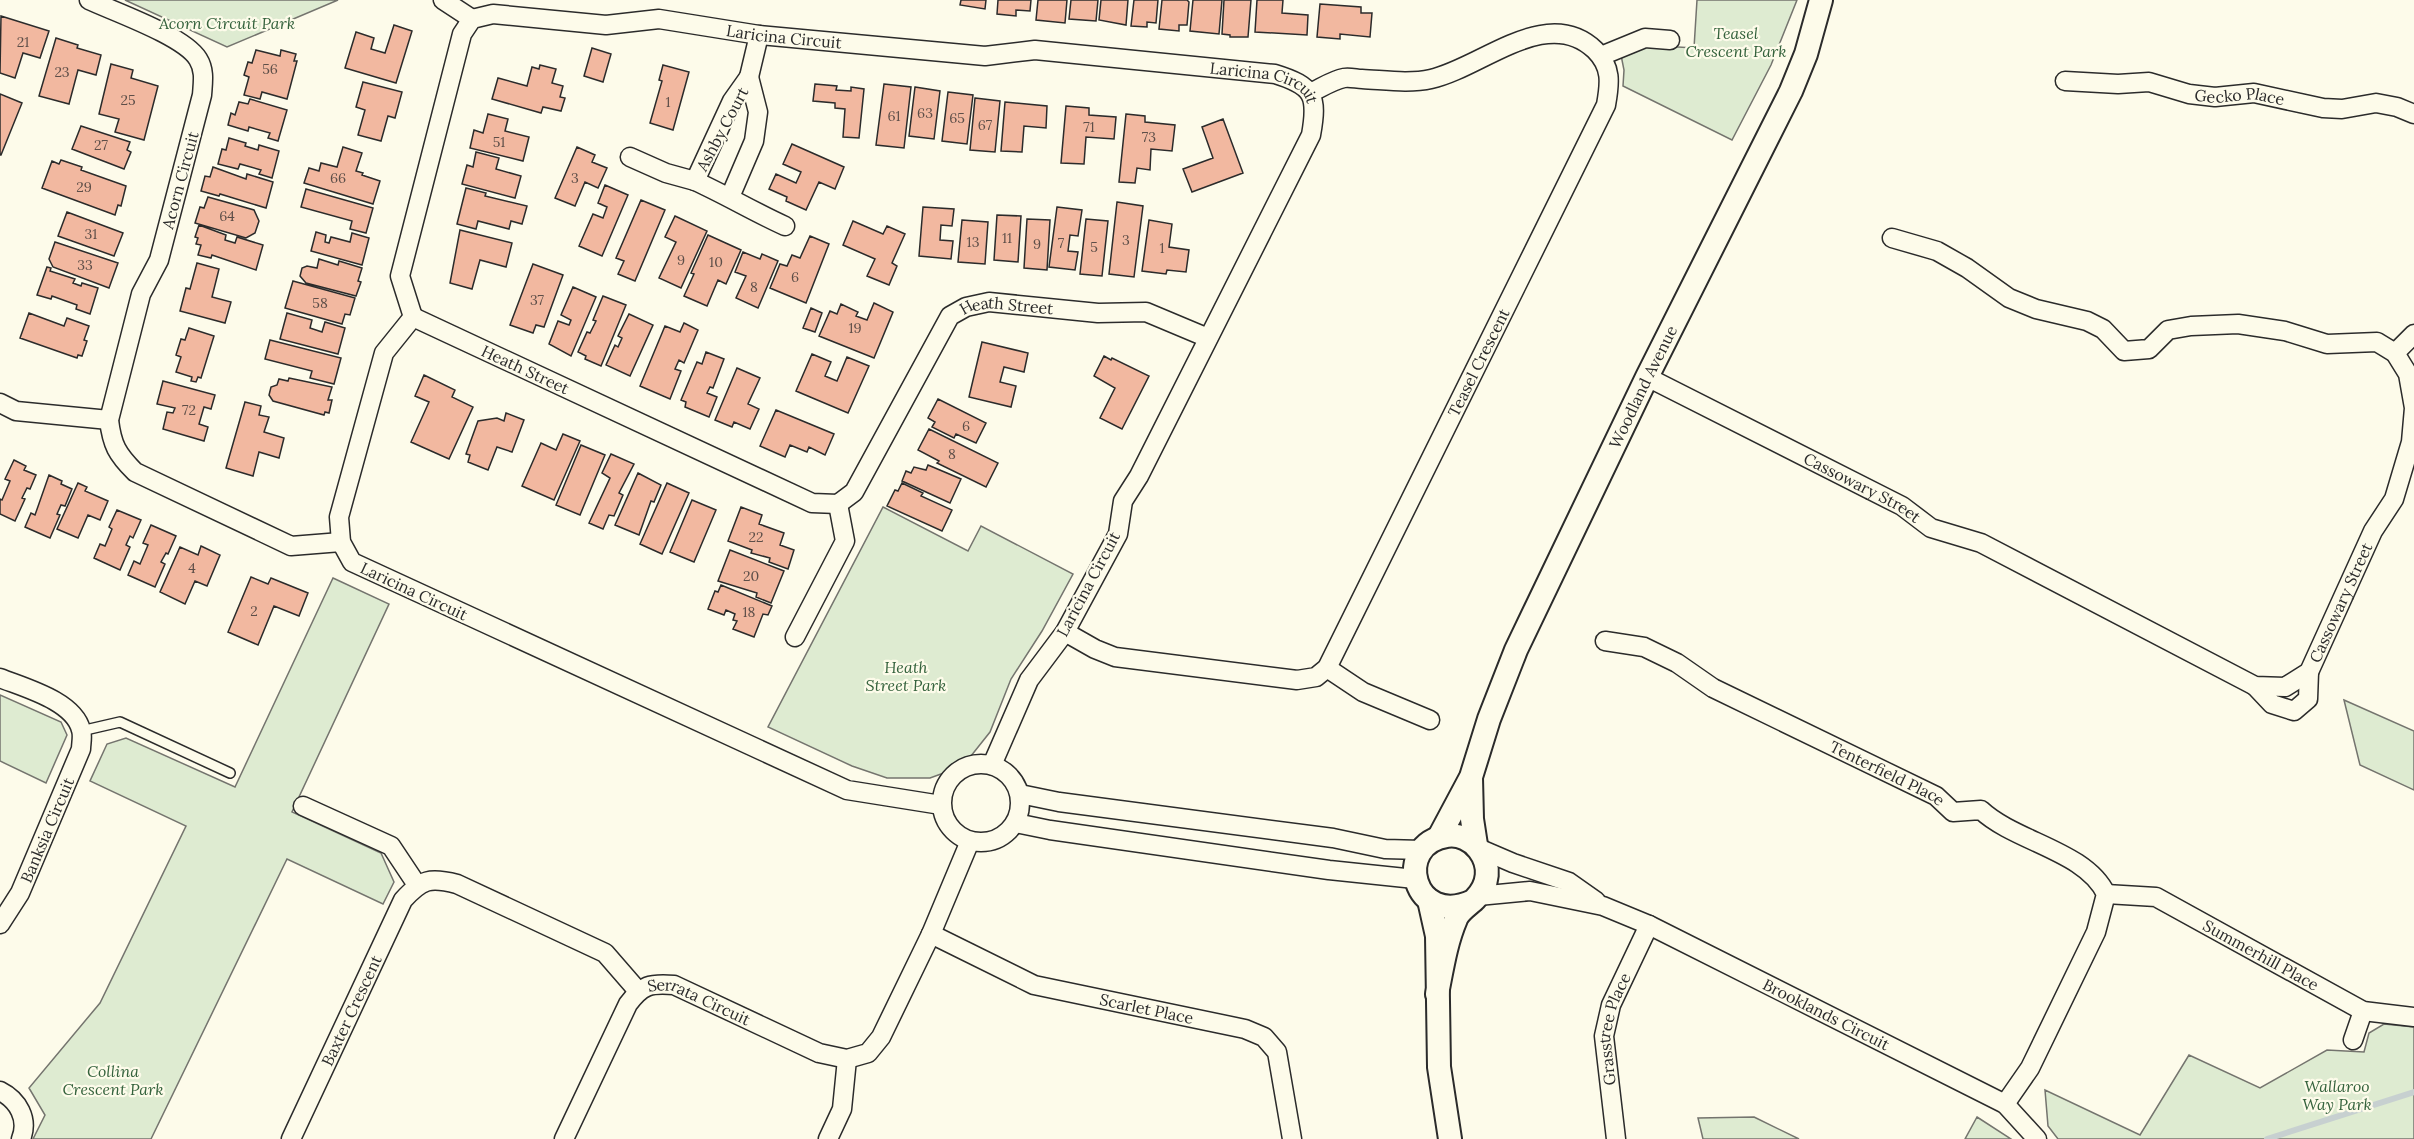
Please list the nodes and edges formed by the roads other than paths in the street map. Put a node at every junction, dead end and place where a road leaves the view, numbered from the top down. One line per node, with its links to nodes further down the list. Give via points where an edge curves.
1 (89, 0): 23 (street, Acorn Circuit, via 182,42 198,58 204,76 159,260 141,294)
2 (443, 0): 4 (street)
3 (1821, 0): 21 (street, Woodland Avenue, via 1791,91)
4 (472, 19): 5 (street, Laricina Circuit, via 493,14 606,25 659,19); 17 (street, via 462,34 400,276)
5 (759, 35): 8 (street, Ashby Court); 10 (street, Laricina Circuit, via 985,56 1035,50 1275,74 1294,80)
6 (1670, 40): 7 (street, via 1644,38)
7 (1601, 56): 10 (street, via 1585,41 1561,33 1538,34 1431,79 1344,78); 29 (street, Teasel Crescent, via 1608,67 1610,84 1606,105)
8 (749, 78): 13 (street, Ashby Court, via 732,101); 14 (street, Ashby Court, via 758,112 754,141)
9 (2065, 81): 11 (street, Gecko Place, via 2149,82 2189,94 2215,97 2254,93 2323,108 2376,103)
10 (1310, 93): 19 (street, Laricina Circuit, via 1316,110 1311,135)
11 (2414, 114)
12 (630, 157): 13 (street, Ashby Court)
13 (695, 181): 14 (street, Ashby Court)
14 (730, 197): 15 (street, Ashby Court, via 748,210)
15 (785, 226)
16 (1892, 238): 20 (street, via 1936,251 2010,298 2103,329 2124,351 2149,349 2168,330 2238,324 2285,331 2327,344 2377,342)
17 (413, 316): 24 (street, Heath Street, via 812,503); 25 (street, via 384,353 339,517)
18 (2414, 334): 20 (street)
19 (1208, 338): 24 (street, Heath Street, via 1146,312 1098,313 989,303 966,307 950,316 854,492); 26 (street, Laricina Circuit, via 1123,501 1118,534)
20 (2395, 353): 30 (street, Cassowary Street, via 2408,374 2414,408 2412,442 2394,499 2373,531)
21 (1647, 377): 32 (street, Cassowary Street, via 1902,506 1931,528 1981,543); 37 (street, Woodland Avenue, via 1516,650)
22 (0, 403): 23 (street, via 16,411)
23 (109, 420): 25 (street, Acorn Circuit, via 111,439 135,472 291,546)
24 (838, 504): 27 (street, via 845,542)
25 (340, 542): 39 (street, Laricina Circuit, via 352,561 365,568 847,790)
26 (1065, 632): 29 (street, via 1115,657 1297,680 1316,677); 35 (street, Laricina Circuit, via 1029,680)
27 (795, 637)
28 (1605, 641): 47 (street, Tenterfield Place, via 1644,648 1677,663 1713,688 1936,796 1953,812 1981,810 1993,822 2076,863 2100,882)
29 (1327, 668): 33 (street, via 1363,692)
30 (2308, 672): 32 (street, Cassowary Street, via 2285,687); 32 (street, via 2308,699 2294,711 2272,704)
31 (0, 678): 34 (street, via 59,703 73,714)
32 (2255, 686)
33 (1430, 720)
34 (81, 731): 36 (lane, via 120,722); 51 (street, Banksia Circuit, via 81,749 20,893)
35 (992, 765): 38 (street, via 1011,777); 39 (street, via 977,764 956,772 947,782)
36 (230, 772)
37 (1471, 777): 43 (street, Woodland Avenue); 44 (street, Woodland Avenue)
38 (1020, 794): 41 (street); 43 (street, via 1334,838 1385,849)
39 (941, 805): 42 (street, via 948,825)
40 (303, 806): 46 (street, via 391,846)
41 (1016, 823): 42 (street, via 996,840); 45 (street, via 1329,870)
42 (970, 841): 53 (street)
43 (1431, 843): 44 (street, via 1459,836); 45 (street, Woodland Avenue, via 1415,866)
44 (1477, 846): 48 (street, Woodland Avenue, via 1485,858 1487,874); 50 (street, Brooklands Circuit, via 1569,882)
45 (1415, 879): 49 (street, Woodland Avenue)
46 (417, 885): 54 (street, via 436,879 457,884 605,953); 63 (street, Baxter Crescent, via 403,900)
47 (2106, 894): 56 (street, Summerhill Place, via 2156,897); 61 (street, via 2096,932 2030,1068)
48 (1475, 899): 49 (street, via 1447,908); 50 (street, Brooklands Circuit, via 1530,891); 55 (street, Woodland Avenue, via 1457,916)
49 (1429, 900): 55 (street, Woodland Avenue, via 1437,936)
50 (1603, 906): 52 (street, Brooklands Circuit)
51 (0, 924)
52 (1649, 925): 61 (street, Brooklands Circuit); 68 (street, Grasstree Place, via 1611,1005 1604,1036)
53 (931, 934): 59 (street, via 881,1037 868,1053); 66 (street, Scarlet Place, via 1034,985 1245,1029 1264,1037 1277,1052)
54 (638, 991): 59 (street, Serrata Circuit, via 653,984 674,985 819,1053); 64 (street, Serrata Circuit)
55 (1437, 994): 67 (street, Woodland Avenue, via 1439,1067)
56 (2363, 1011): 57 (street, Summerhill Place); 58 (street)
57 (2414, 1017)
58 (2353, 1040)
59 (847, 1059): 65 (street, via 842,1109)
60 (0, 1090): 62 (street, via 22,1111)
61 (2005, 1104): 69 (street, Brooklands Circuit)
62 (21, 1139)
63 (291, 1139)
64 (564, 1139)
65 (828, 1139)
66 (1292, 1139)
67 (1450, 1139)
68 (1616, 1139)
69 (2037, 1139)

